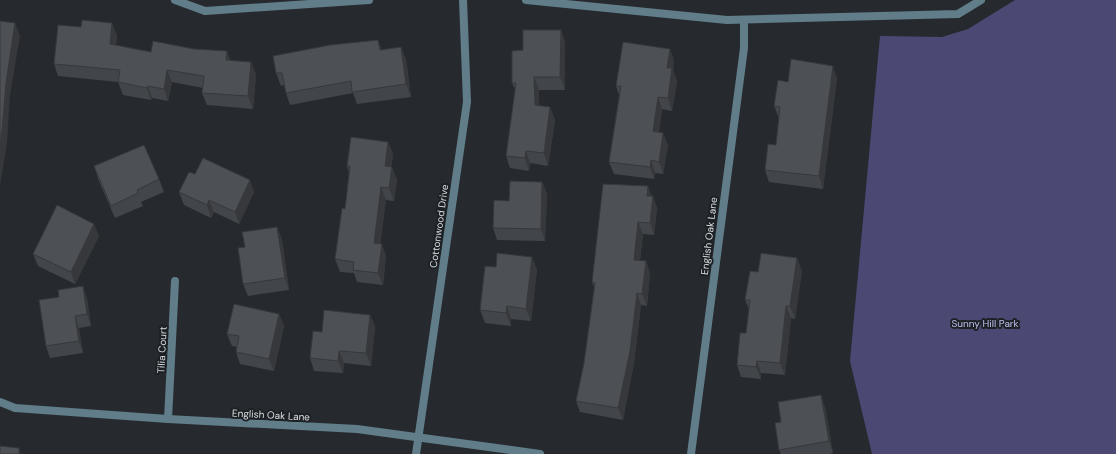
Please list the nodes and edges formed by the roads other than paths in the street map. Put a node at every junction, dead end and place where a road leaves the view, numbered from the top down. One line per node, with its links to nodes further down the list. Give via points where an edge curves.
1 (175, 0): 2 (street, via 205,11)
2 (369, 0)
3 (462, 0): 10 (street, Cottonwood Drive, via 467,102)
4 (526, 0): 6 (street)
5 (981, 0): 6 (street, via 958,14)
6 (744, 20): 13 (street, English Oak Lane, via 744,48)
7 (175, 281): 9 (street, Tilia Court)
8 (0, 402): 9 (street, English Oak Lane, via 15,408)
9 (168, 419): 10 (street, English Oak Lane, via 357,429)
10 (419, 438): 11 (street, Cottonwood Drive); 12 (street, English Oak Lane)
11 (416, 454)
12 (540, 454)
13 (691, 454)

